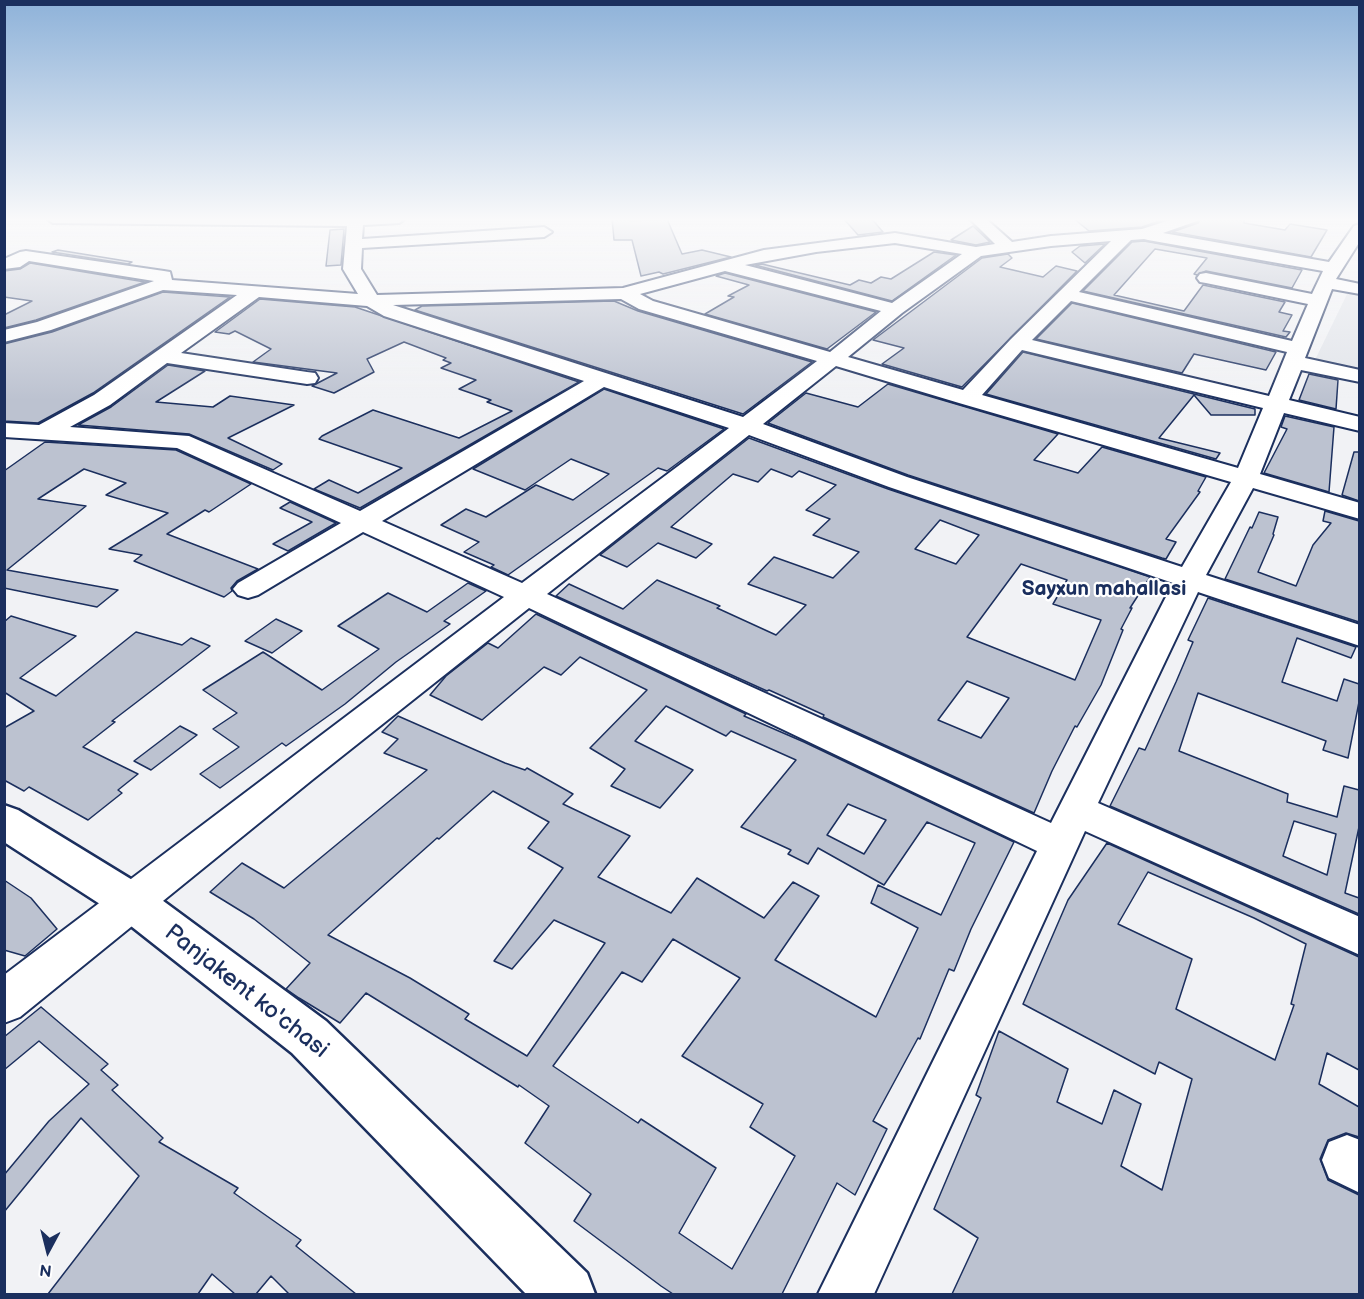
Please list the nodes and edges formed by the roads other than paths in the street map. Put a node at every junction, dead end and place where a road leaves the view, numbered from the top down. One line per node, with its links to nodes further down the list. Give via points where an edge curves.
1 (163, 279): 9 (street)
2 (358, 279): 14 (street)
3 (675, 279): 12 (street)
4 (776, 279): 15 (street)
5 (938, 279): 15 (street)
6 (1086, 279): 13 (street)
7 (1217, 279): 10 (street)
8 (1309, 279): 10 (street)
9 (161, 285): 11 (street); 16 (street)
10 (1334, 285): 18 (street)
11 (254, 292): 14 (street); 19 (street)
12 (624, 293): 14 (street); 20 (street, via 645,305)
13 (1068, 295): 17 (street); 18 (street)
14 (371, 301): 23 (street, via 391,312)
15 (895, 309): 20 (street)
16 (4, 336)
17 (1018, 342): 24 (street); 25 (street)
18 (1296, 356): 21 (street); 25 (street)
19 (165, 357): 22 (street); 29 (street, via 102,400)
20 (833, 359): 24 (street); 27 (street)
21 (1359, 376)
22 (307, 378)
23 (603, 379): 27 (street); 32 (street)
24 (967, 398): 30 (street)
25 (1274, 405): 26 (street); 30 (street)
26 (1359, 424)
27 (746, 426): 33 (street); 35 (street)
28 (4, 430): 29 (street)
29 (44, 432): 32 (street, via 181,441)
30 (1245, 480): 31 (street); 33 (street)
31 (1359, 511)
32 (363, 521): 34 (street); 35 (street)
33 (1189, 580): 36 (street); 38 (street)
34 (248, 589)
35 (525, 595): 38 (street); 39 (street)
36 (1359, 636)
37 (4, 821): 39 (main road, Panjakent ko'chasi)
38 (1068, 827): 40 (street); 43 (street)
39 (132, 903): 41 (street); 42 (main road, Panjakent ko'chasi, via 309,1037)
40 (1359, 937)
41 (4, 1002)
42 (566, 1294)
43 (846, 1294)

